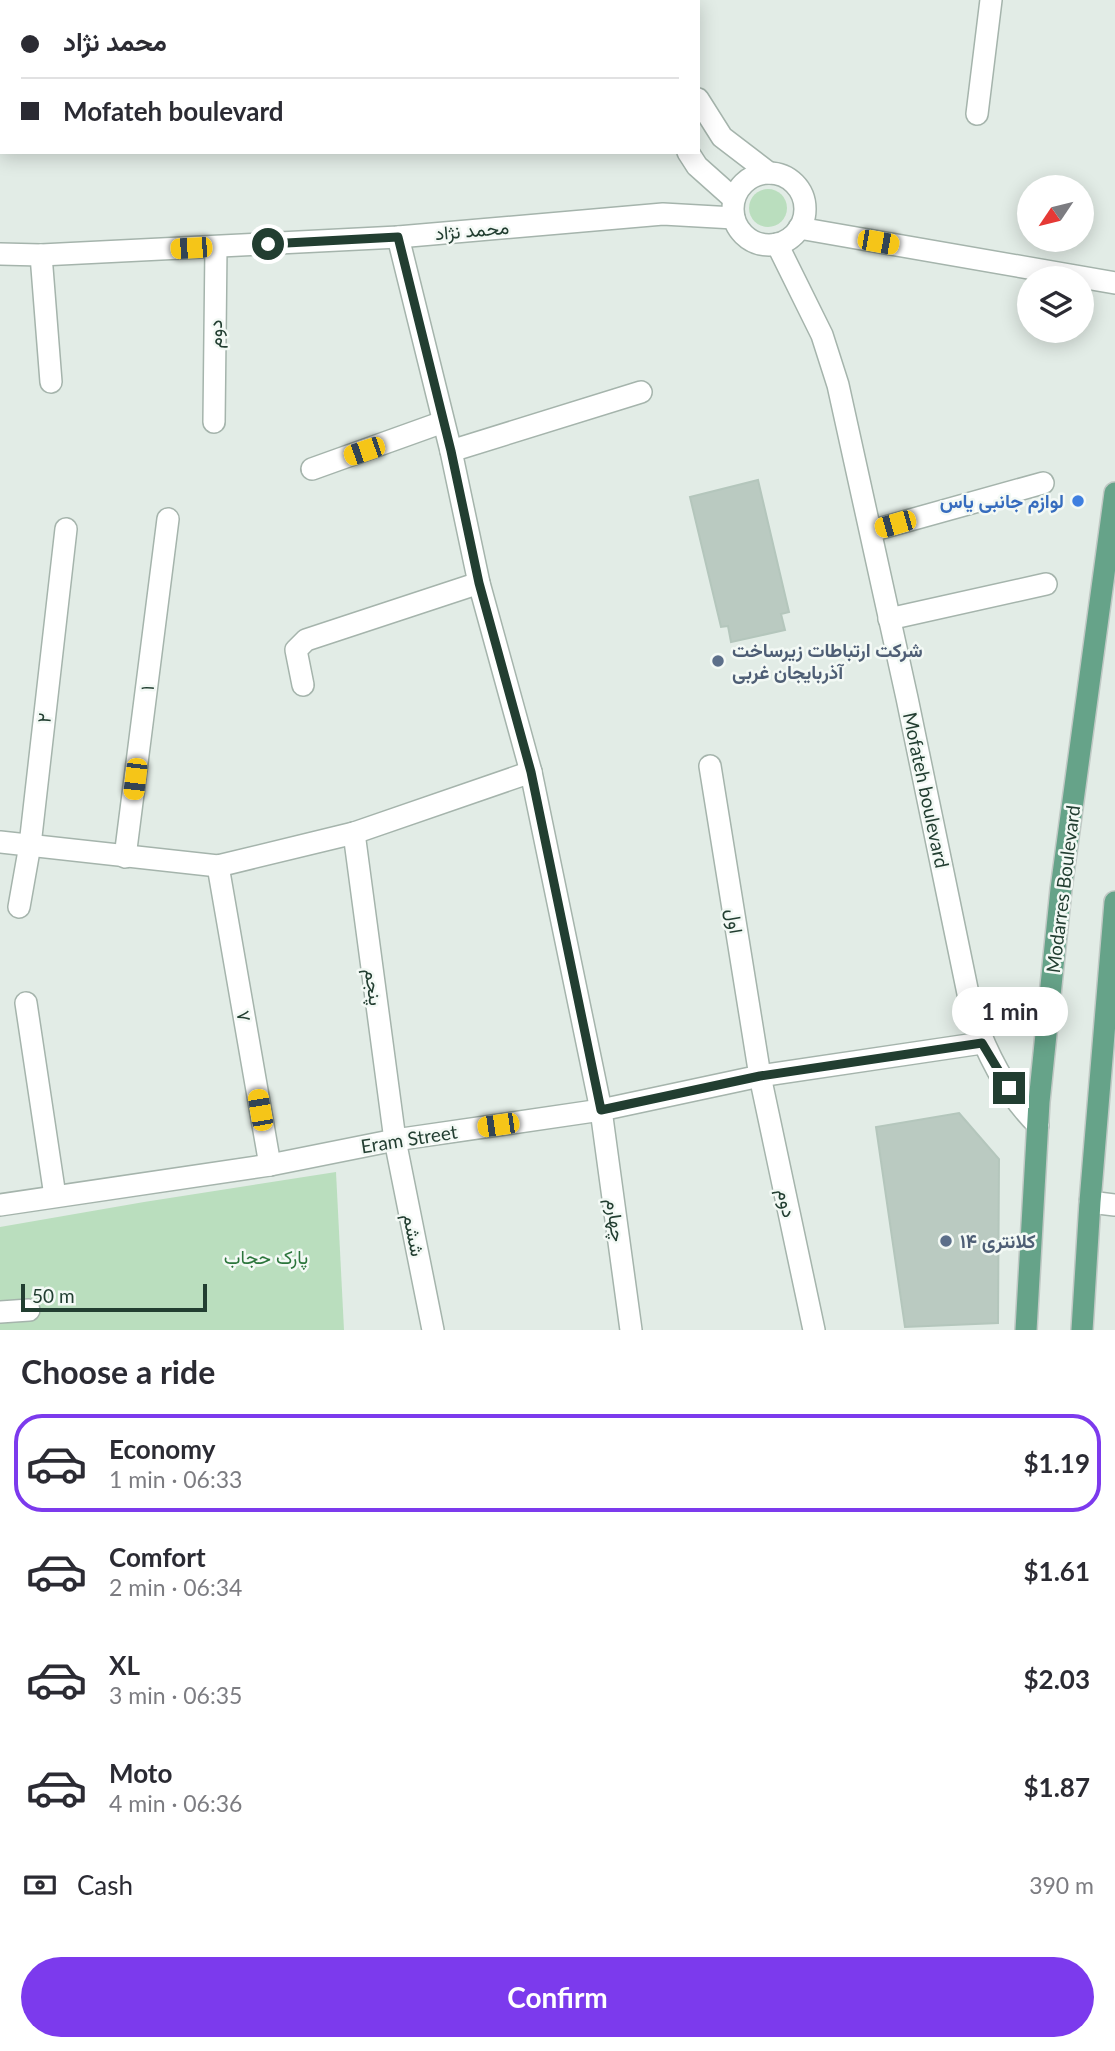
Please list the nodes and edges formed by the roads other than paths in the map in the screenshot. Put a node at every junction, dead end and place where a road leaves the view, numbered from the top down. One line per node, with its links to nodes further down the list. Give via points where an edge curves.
1 (987, 1): 3 (street)
2 (700, 102): 5 (street, via 722,137)
3 (977, 114)
4 (689, 154): 6 (street)
5 (769, 173): 6 (street, via 744,183); 7 (street, via 788,178 800,192 805,210)
6 (734, 209): 8 (street, محمد نژاد); 9 (street, via 750,240)
7 (799, 228): 9 (street); 13 (street)
8 (398, 237): 10 (street, محمد نژاد); 17 (street, چهارم)
9 (777, 244): 24 (street, Mofateh boulevard, via 822,335)
10 (216, 247): 12 (street, محمد نژاد); 16 (street, دوم)
11 (0, 254): 12 (street, محمد نژاد)
12 (41, 255): 14 (street)
13 (1115, 283)
14 (51, 382)
15 (641, 392): 18 (street)
16 (214, 422)
17 (443, 422): 18 (street, چهارم); 19 (street)
18 (451, 451): 25 (street, چهارم)
19 (312, 469)
20 (1043, 483): 24 (street)
21 (1115, 493): 28 (main road, Modarres Boulevard)
22 (169, 519): 35 (street, ۱)
23 (66, 529): 34 (street, ۲)
24 (871, 531): 27 (street, Mofateh boulevard)
25 (479, 583): 29 (street, via 306,640 296,650); 31 (street, چهارم)
26 (1046, 584): 27 (street)
27 (889, 619): 41 (street, Mofateh boulevard)
28 (1106, 623): 44 (main road, Modarres Boulevard, via 1061,888)
29 (303, 685)
30 (710, 766): 42 (street, اول)
31 (531, 772): 32 (street); 43 (street, چهارم)
32 (354, 833): 36 (street); 45 (street, پنجم)
33 (0, 842): 34 (street)
34 (30, 845): 35 (street); 38 (street, ۲)
35 (125, 857): 36 (street)
36 (218, 866): 46 (street, ۷)
37 (1115, 902): 40 (main road)
38 (19, 907)
39 (26, 1003): 47 (street)
40 (1110, 1024): 48 (main road)
41 (982, 1043): 42 (street, Eram Street); 44 (street, Mofateh boulevard, via 1023,1111)
42 (760, 1076): 43 (street, Eram Street); 55 (street, دوم)
43 (601, 1110): 45 (street, Eram Street); 54 (street, چهارم)
44 (1038, 1125): 56 (main road, Modarres Boulevard)
45 (395, 1140): 46 (street, Eram Street); 53 (street, ششم)
46 (270, 1165): 47 (street, Eram Street)
47 (55, 1196): 49 (street, Eram Street)
48 (1090, 1202): 50 (street); 57 (main road)
49 (0, 1205)
50 (1115, 1206)
51 (29, 1310): 52 (street)
52 (0, 1312)
53 (433, 1330)
54 (631, 1330)
55 (814, 1330)
56 (1026, 1330)
57 (1082, 1330)

